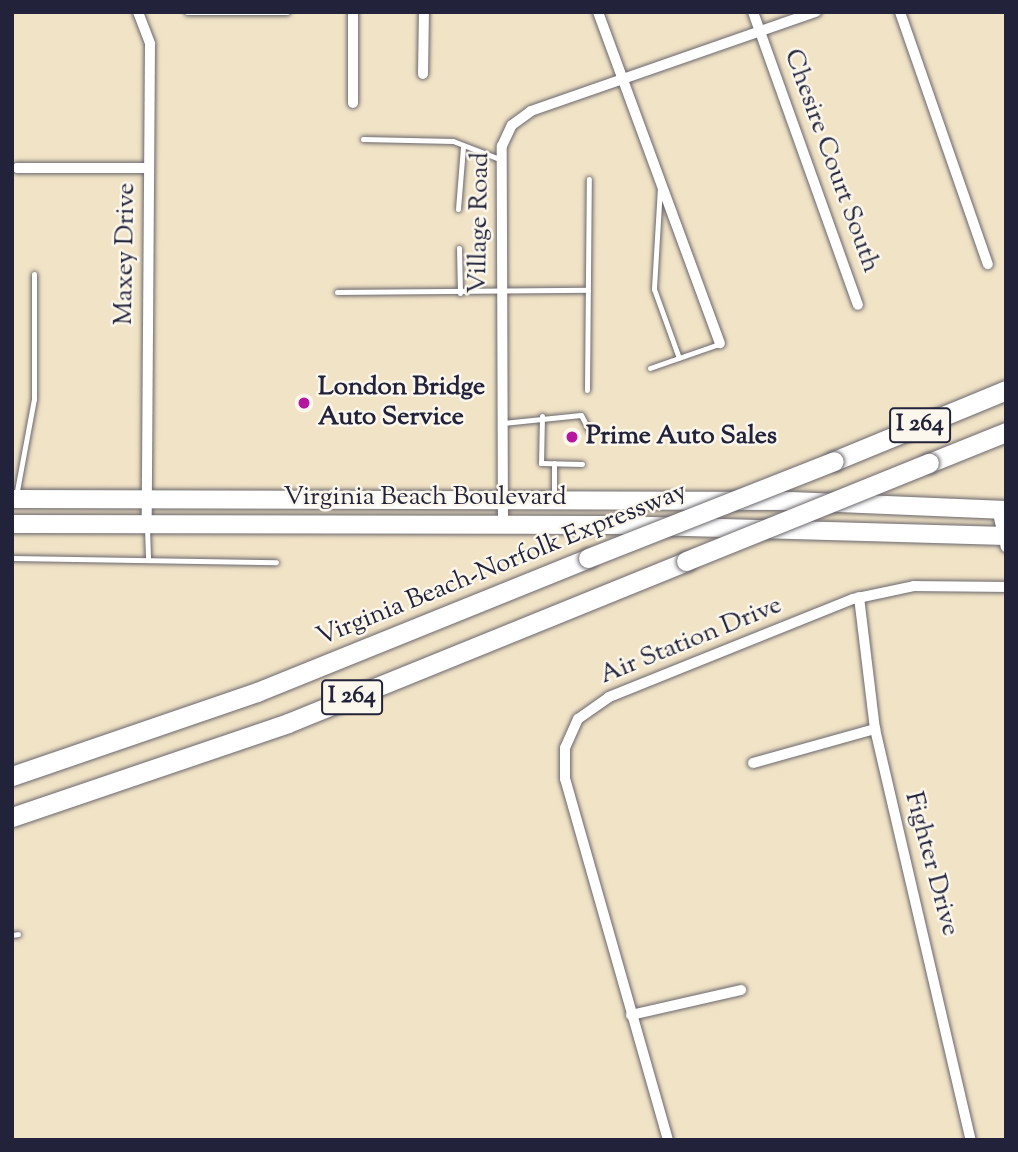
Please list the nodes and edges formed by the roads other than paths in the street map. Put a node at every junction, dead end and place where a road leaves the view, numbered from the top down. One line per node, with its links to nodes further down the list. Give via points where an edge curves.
1 (187, 12): 2 (lane)
2 (287, 12)
3 (353, 12): 13 (street)
4 (424, 12): 11 (street)
5 (598, 12): 12 (street)
6 (753, 12): 10 (street, Chesire Court South)
7 (816, 12): 10 (street, Village Road)
8 (900, 12): 23 (street)
9 (142, 14): 18 (street, Maxey Drive, via 150,44)
10 (760, 32): 12 (street, Village Road); 29 (street, Chesire Court South)
11 (423, 74)
12 (622, 80): 16 (street, Village Road, via 520,117 505,135); 20 (street)
13 (353, 103)
14 (363, 139): 15 (lane, via 428,138)
15 (463, 147): 16 (lane); 21 (lane)
16 (502, 160): 28 (street, Village Road)
17 (17, 168): 18 (street)
18 (149, 168): 42 (street, Maxey Drive)
19 (589, 179): 25 (lane)
20 (661, 184): 30 (street); 31 (lane, via 654,289)
21 (458, 209)
22 (458, 248): 27 (lane)
23 (988, 264)
24 (34, 274): 41 (lane, via 34,399)
25 (588, 290): 28 (lane); 33 (lane)
26 (337, 292): 27 (lane)
27 (460, 293): 28 (lane)
28 (502, 293): 36 (street, Village Road)
29 (858, 305)
30 (720, 343): 31 (lane)
31 (679, 358): 32 (lane)
32 (650, 368)
33 (587, 390)
34 (1006, 390): 57 (highway, Virginia Beach-Norfolk Expressway / I 264, bridge, via 257,692)
35 (542, 416): 36 (lane); 37 (lane, via 581,415); 39 (lane, via 541,463)
36 (503, 422): 43 (street, Village Road)
37 (589, 430)
38 (1006, 432): 58 (highway, I 264, bridge, via 288,723)
39 (554, 463): 40 (lane); 44 (lane)
40 (582, 464)
41 (14, 499): 42 (main road, Virginia Beach Boulevard)
42 (146, 499): 43 (main road, Virginia Beach Boulevard); 48 (street, Maxey Drive)
43 (503, 500): 44 (main road, Virginia Beach Boulevard); 46 (street, Village Road)
44 (554, 500): 45 (main road, Virginia Beach Boulevard)
45 (1002, 510): 49 (street)
46 (503, 523): 48 (main road, Virginia Beach Boulevard); 49 (main road, Virginia Beach Boulevard)
47 (12, 524): 48 (main road, Virginia Beach Boulevard)
48 (147, 524): 51 (lane)
49 (1005, 540)
50 (12, 558): 51 (lane)
51 (148, 560): 52 (lane)
52 (276, 562)
53 (1006, 587): 54 (street, Air Station Drive, via 914,586)
54 (859, 597): 55 (street, Fighter Drive); 60 (street, Air Station Drive, via 609,697 570,734 565,779)
55 (875, 729): 56 (street); 62 (street, Fighter Drive)
56 (753, 762)
57 (12, 776)
58 (12, 817)
59 (741, 990): 60 (street)
60 (631, 1015): 61 (street, Air Station Drive)
61 (668, 1140)
62 (971, 1140)

